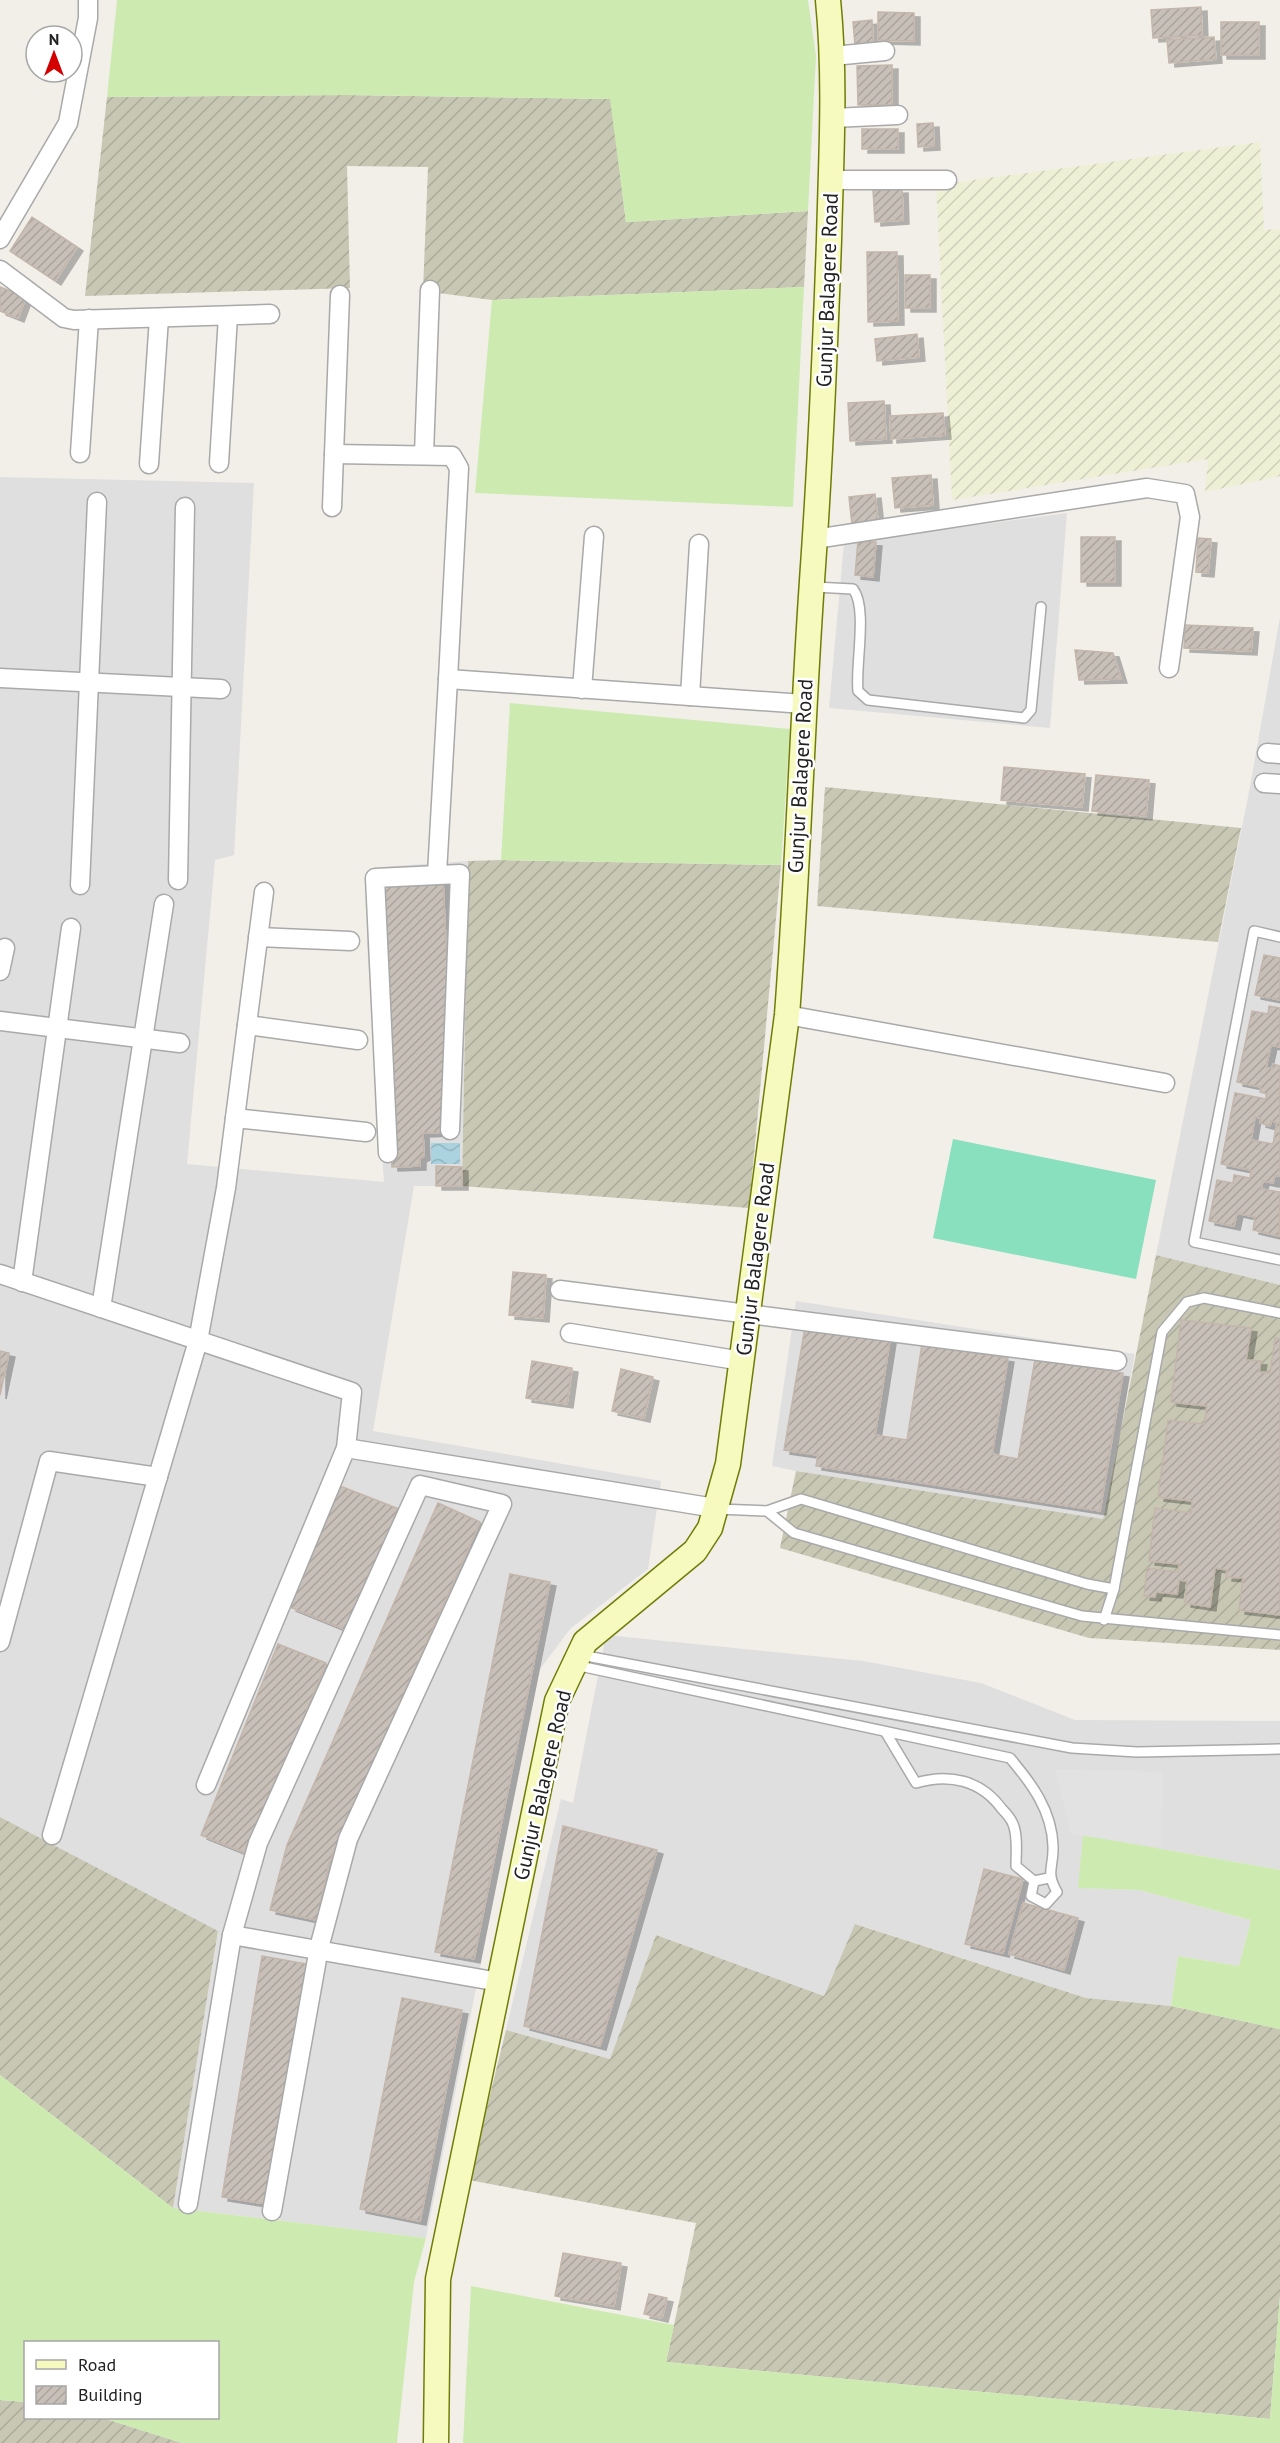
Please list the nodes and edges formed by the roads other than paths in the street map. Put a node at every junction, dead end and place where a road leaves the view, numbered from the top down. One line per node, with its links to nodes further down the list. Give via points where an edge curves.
1 (88, 0): 9 (street, via 68,123)
2 (828, 0): 4 (street, Gunjur Balagere Road)
3 (885, 51): 4 (street)
4 (833, 56): 6 (street, Gunjur Balagere Road)
5 (898, 115): 6 (street)
6 (833, 118): 7 (street, Gunjur Balagere Road)
7 (831, 180): 8 (street); 26 (street, Gunjur Balagere Road, via 824,406)
8 (947, 180)
9 (0, 239)
10 (0, 270): 16 (street, via 64,318)
11 (430, 290): 19 (street)
12 (340, 295): 18 (street)
13 (270, 314): 14 (street)
14 (228, 316): 15 (street); 20 (street)
15 (159, 318): 16 (street); 21 (street)
16 (89, 319): 17 (street)
17 (80, 453)
18 (334, 454): 19 (street); 24 (street)
19 (424, 454): 32 (street, via 452,456 459,468)
20 (219, 463)
21 (149, 464)
22 (97, 502): 33 (street)
23 (185, 507): 34 (street)
24 (332, 507)
25 (594, 536): 36 (street)
26 (815, 539): 28 (street, Gunjur Balagere Road); 30 (street, via 1147,488 1185,494 1190,517)
27 (699, 544): 37 (street)
28 (812, 587): 29 (lane, via 854,589 857,594 856,678 858,692 868,700 1024,718 1031,710); 38 (street, Gunjur Balagere Road)
29 (1041, 608)
30 (1169, 668)
31 (0, 678): 33 (street)
32 (448, 679): 36 (street); 39 (street)
33 (89, 682): 34 (street); 41 (street)
34 (182, 687): 35 (street); 40 (street)
35 (221, 689)
36 (582, 689): 37 (street)
37 (690, 696): 38 (street)
38 (804, 704): 50 (street, Gunjur Balagere Road)
39 (437, 874): 59 (street, via 460,874); 61 (street, via 375,878)
40 (178, 880)
41 (80, 885)
42 (264, 892): 46 (street)
43 (164, 904): 54 (street)
44 (71, 928): 53 (street)
45 (1280, 936): 62 (lane, via 1254,932 1194,1242)
46 (258, 937): 47 (street); 52 (street)
47 (350, 941)
48 (5, 948): 49 (street)
49 (0, 971)
50 (787, 1015): 57 (street); 68 (street, Gunjur Balagere Road)
51 (0, 1021): 53 (street)
52 (247, 1025): 55 (street); 58 (street)
53 (58, 1028): 54 (street); 64 (street)
54 (143, 1038): 56 (street); 66 (street)
55 (358, 1040)
56 (180, 1043)
57 (1165, 1083)
58 (235, 1118): 60 (street); 70 (street)
59 (450, 1130)
60 (366, 1132)
61 (388, 1153)
62 (1280, 1260)
63 (0, 1274): 64 (street)
64 (22, 1282): 66 (street)
65 (560, 1290): 68 (street)
66 (101, 1308): 70 (street)
67 (1280, 1312): 77 (lane, via 1204,1298 1187,1302 1162,1332)
68 (748, 1315): 71 (street, Gunjur Balagere Road); 72 (street)
69 (570, 1334): 71 (street)
70 (198, 1341): 73 (street, via 352,1392); 74 (street)
71 (742, 1361): 75 (street, Gunjur Balagere Road, via 728,1464)
72 (1117, 1361)
73 (346, 1448): 75 (street); 84 (street)
74 (158, 1477): 80 (street, via 49,1461); 85 (street)
75 (715, 1509): 76 (lane); 81 (street, Gunjur Balagere Road, via 710,1528 694,1551 585,1641)
76 (767, 1511): 77 (lane, via 801,1499); 78 (lane, via 794,1533)
77 (1114, 1589): 78 (lane)
78 (1104, 1620): 79 (lane)
79 (1280, 1635)
80 (0, 1642)
81 (576, 1660): 82 (lane); 83 (lane, via 1072,1748 1137,1752); 90 (street, Gunjur Balagere Road, via 558,1701)
82 (886, 1732): 86 (lane, via 1010,1758 1047,1812 1053,1846); 87 (lane, via 916,1782 952,1778 975,1784 995,1799 1013,1824 1016,1866)
83 (1280, 1749)
84 (206, 1785)
85 (52, 1835)
86 (1049, 1878): 87 (lane); 87 (lane, via 1057,1892 1046,1904 1031,1896)
87 (1034, 1881)
88 (232, 1935): 89 (street); 89 (street, via 258,1843 420,1485 502,1504 348,1839); 91 (street)
89 (319, 1948): 90 (street); 92 (street)
90 (499, 1982): 93 (street, Gunjur Balagere Road, via 438,2279)
91 (188, 2204)
92 (272, 2211)
93 (436, 2443)

